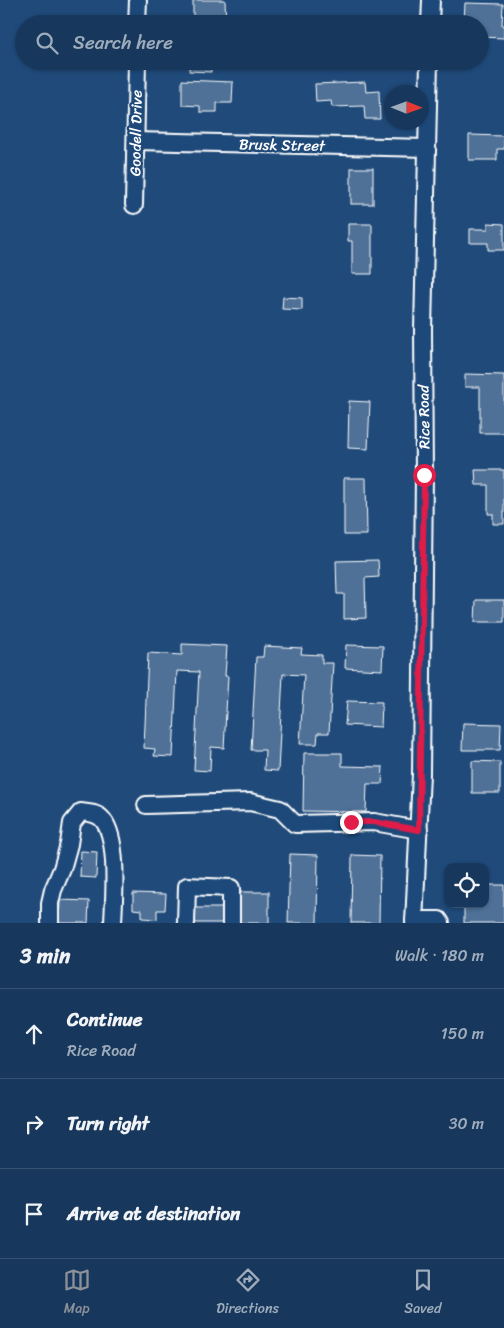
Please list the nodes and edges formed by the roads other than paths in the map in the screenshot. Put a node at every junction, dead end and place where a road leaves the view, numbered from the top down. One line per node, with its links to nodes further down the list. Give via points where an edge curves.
1 (138, 0): 3 (street)
2 (431, 0): 4 (street)
3 (138, 15)
4 (430, 15)
5 (137, 70): 7 (street, Goodell Drive)
6 (429, 70): 8 (street, Rice Road)
7 (136, 141): 8 (street, Brusk Street); 9 (street, Goodell Drive)
8 (427, 148): 11 (street, Rice Road)
9 (134, 205)
10 (146, 805): 11 (street, via 250,802 280,809 295,824 374,822)
11 (419, 830): 12 (street, Rice Road)
12 (414, 921): 17 (street, via 439,920)
13 (50, 923): 14 (street, via 53,890 62,869 72,823 81,812 97,815 103,820 111,839 115,883)
14 (113, 923)
15 (186, 923): 16 (street, via 187,886 231,888)
16 (231, 923)
17 (442, 923)

